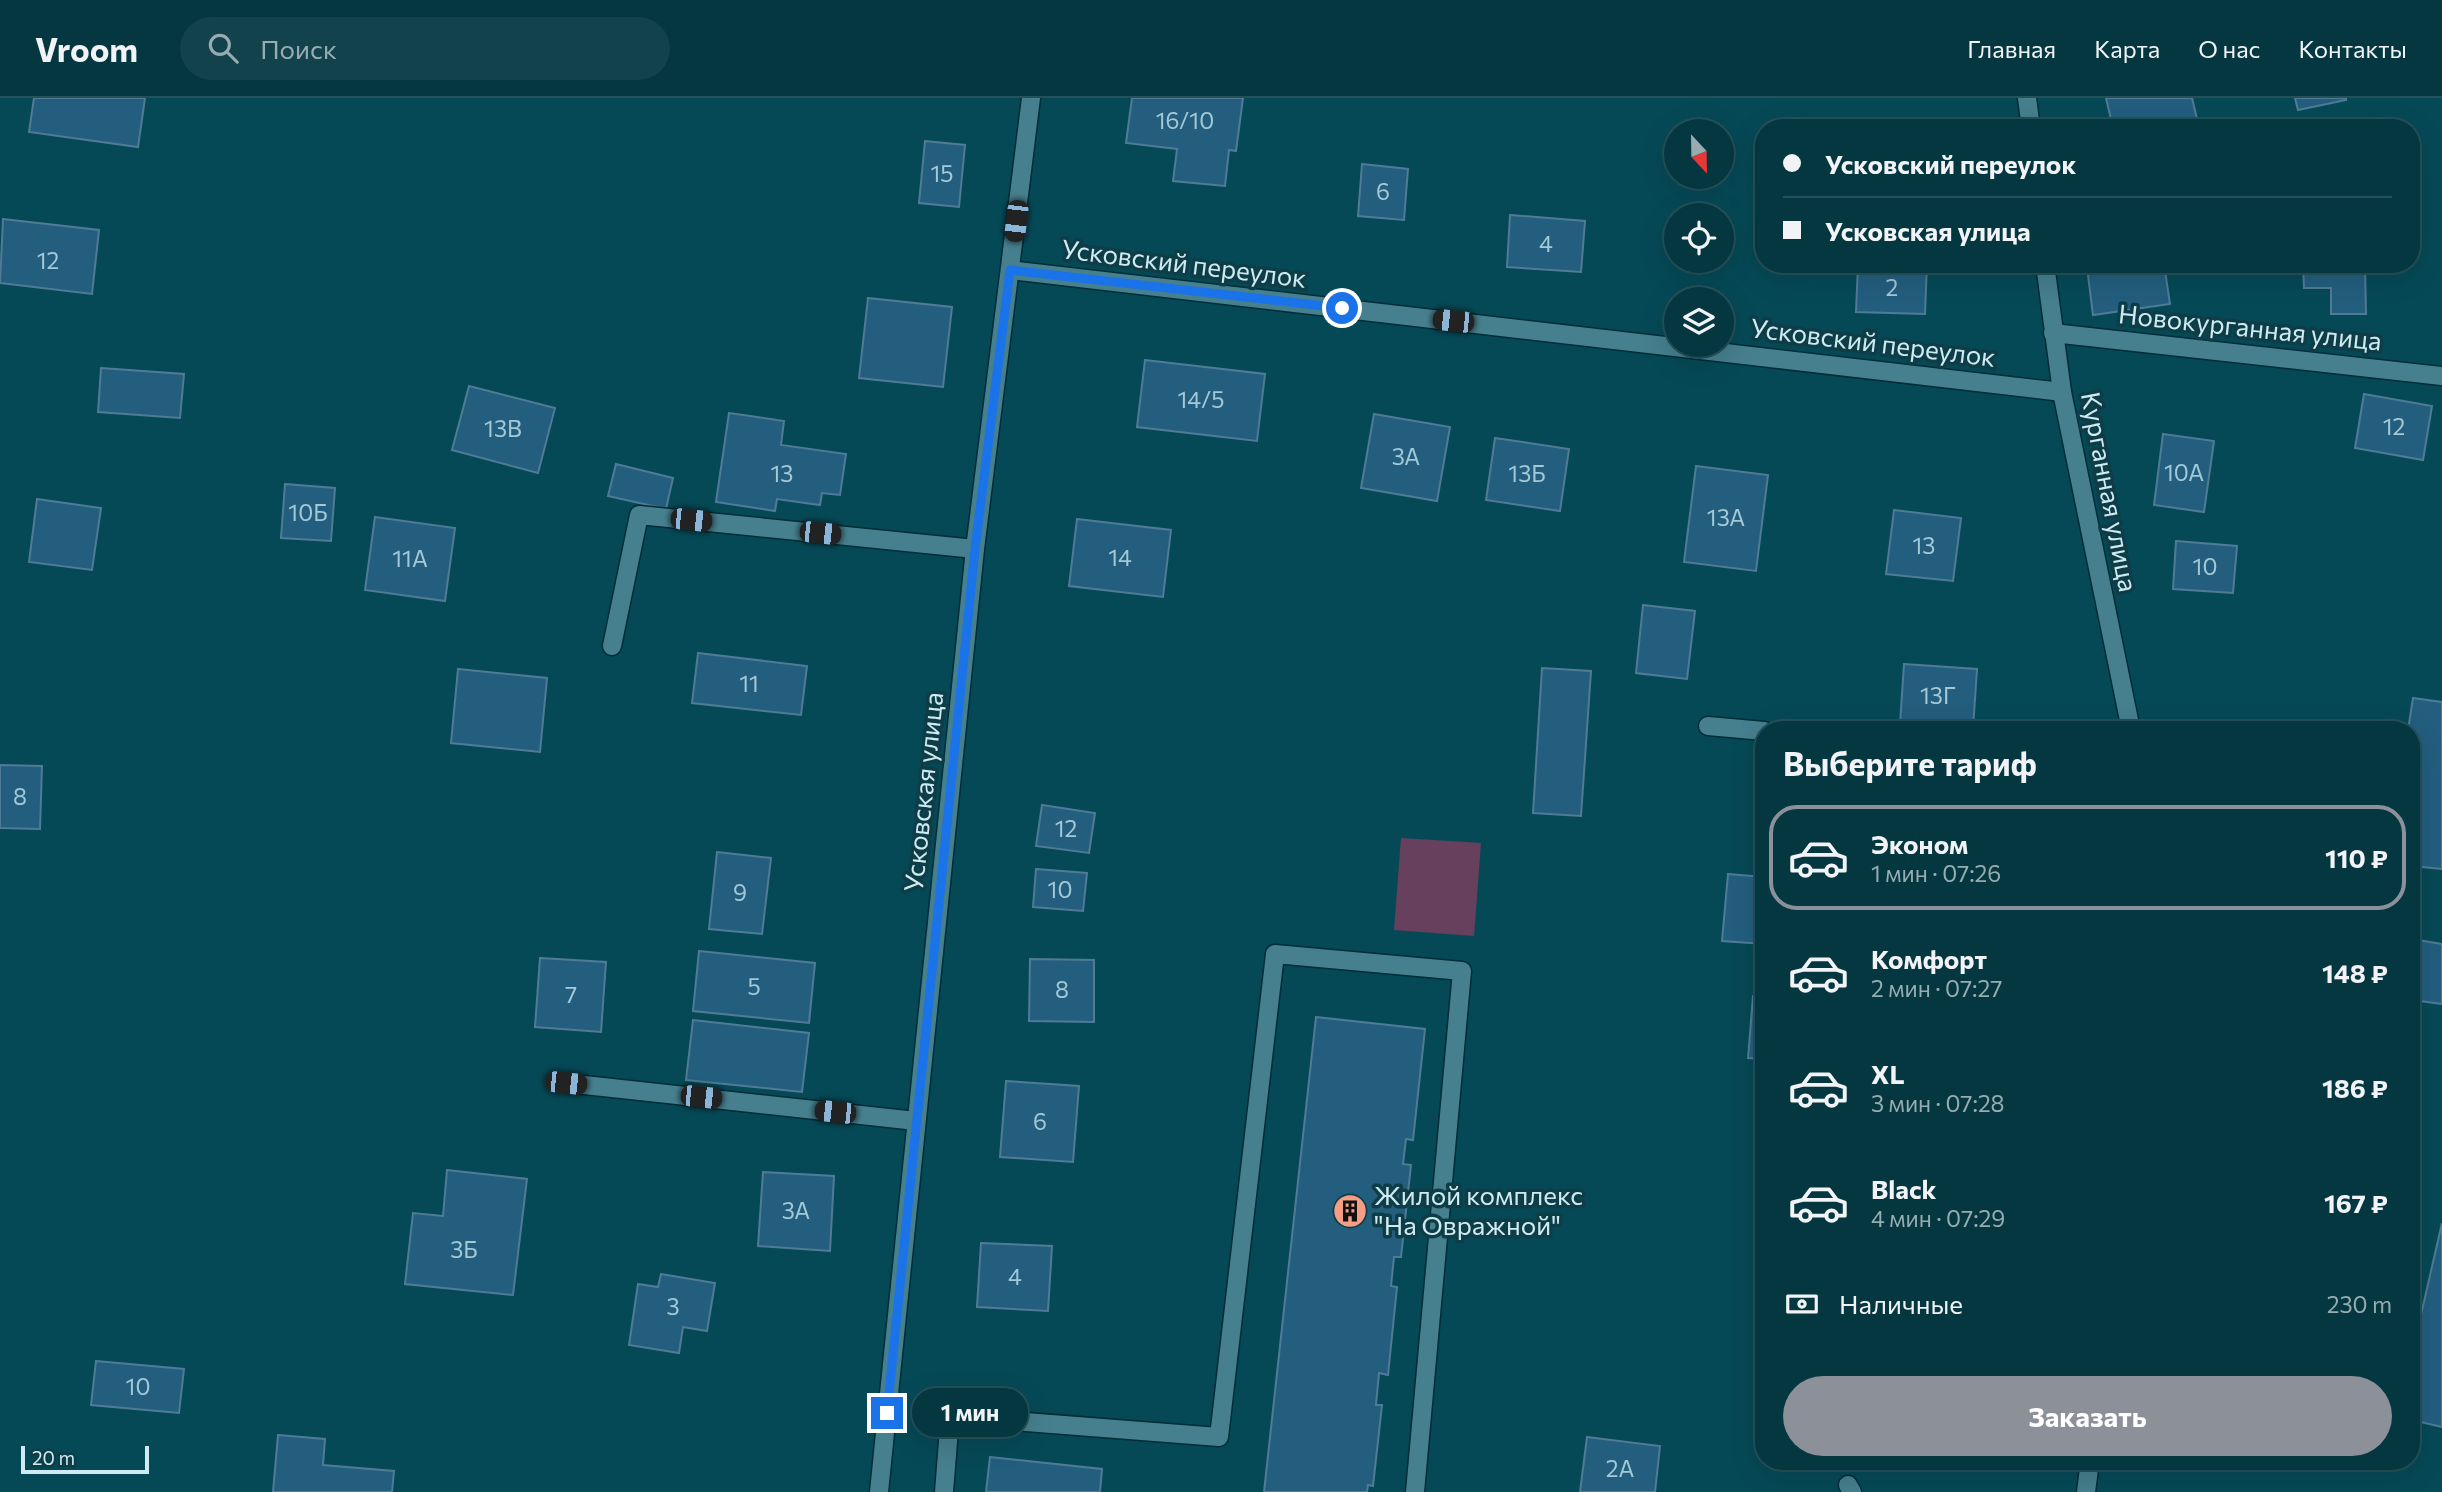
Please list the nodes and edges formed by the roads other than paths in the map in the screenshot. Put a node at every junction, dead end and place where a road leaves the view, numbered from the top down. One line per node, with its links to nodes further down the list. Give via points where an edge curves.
1 (1031, 98): 4 (street, Усковская улица)
2 (2027, 98): 3 (street)
3 (2030, 119)
4 (1010, 270): 8 (street, Усковский переулок); 9 (street, Усковская улица)
5 (2046, 273): 6 (street, Курганная улица)
6 (2053, 333): 7 (street, Новокурганная улица); 8 (street, Курганная улица)
7 (2442, 376)
8 (2062, 392): 11 (street, Курганная улица)
9 (975, 549): 10 (street, via 639,515); 15 (street, Усковская улица)
10 (612, 646)
11 (2129, 721)
12 (1708, 726): 13 (street)
13 (1755, 730)
14 (566, 1083): 15 (street)
15 (916, 1121): 17 (street, Усковская улица)
16 (2089, 1470): 20 (street)
17 (879, 1492)
18 (944, 1492): 19 (street, via 950,1416 1219,1437 1275,954 1462,971)
19 (1415, 1492)
20 (2085, 1492)

